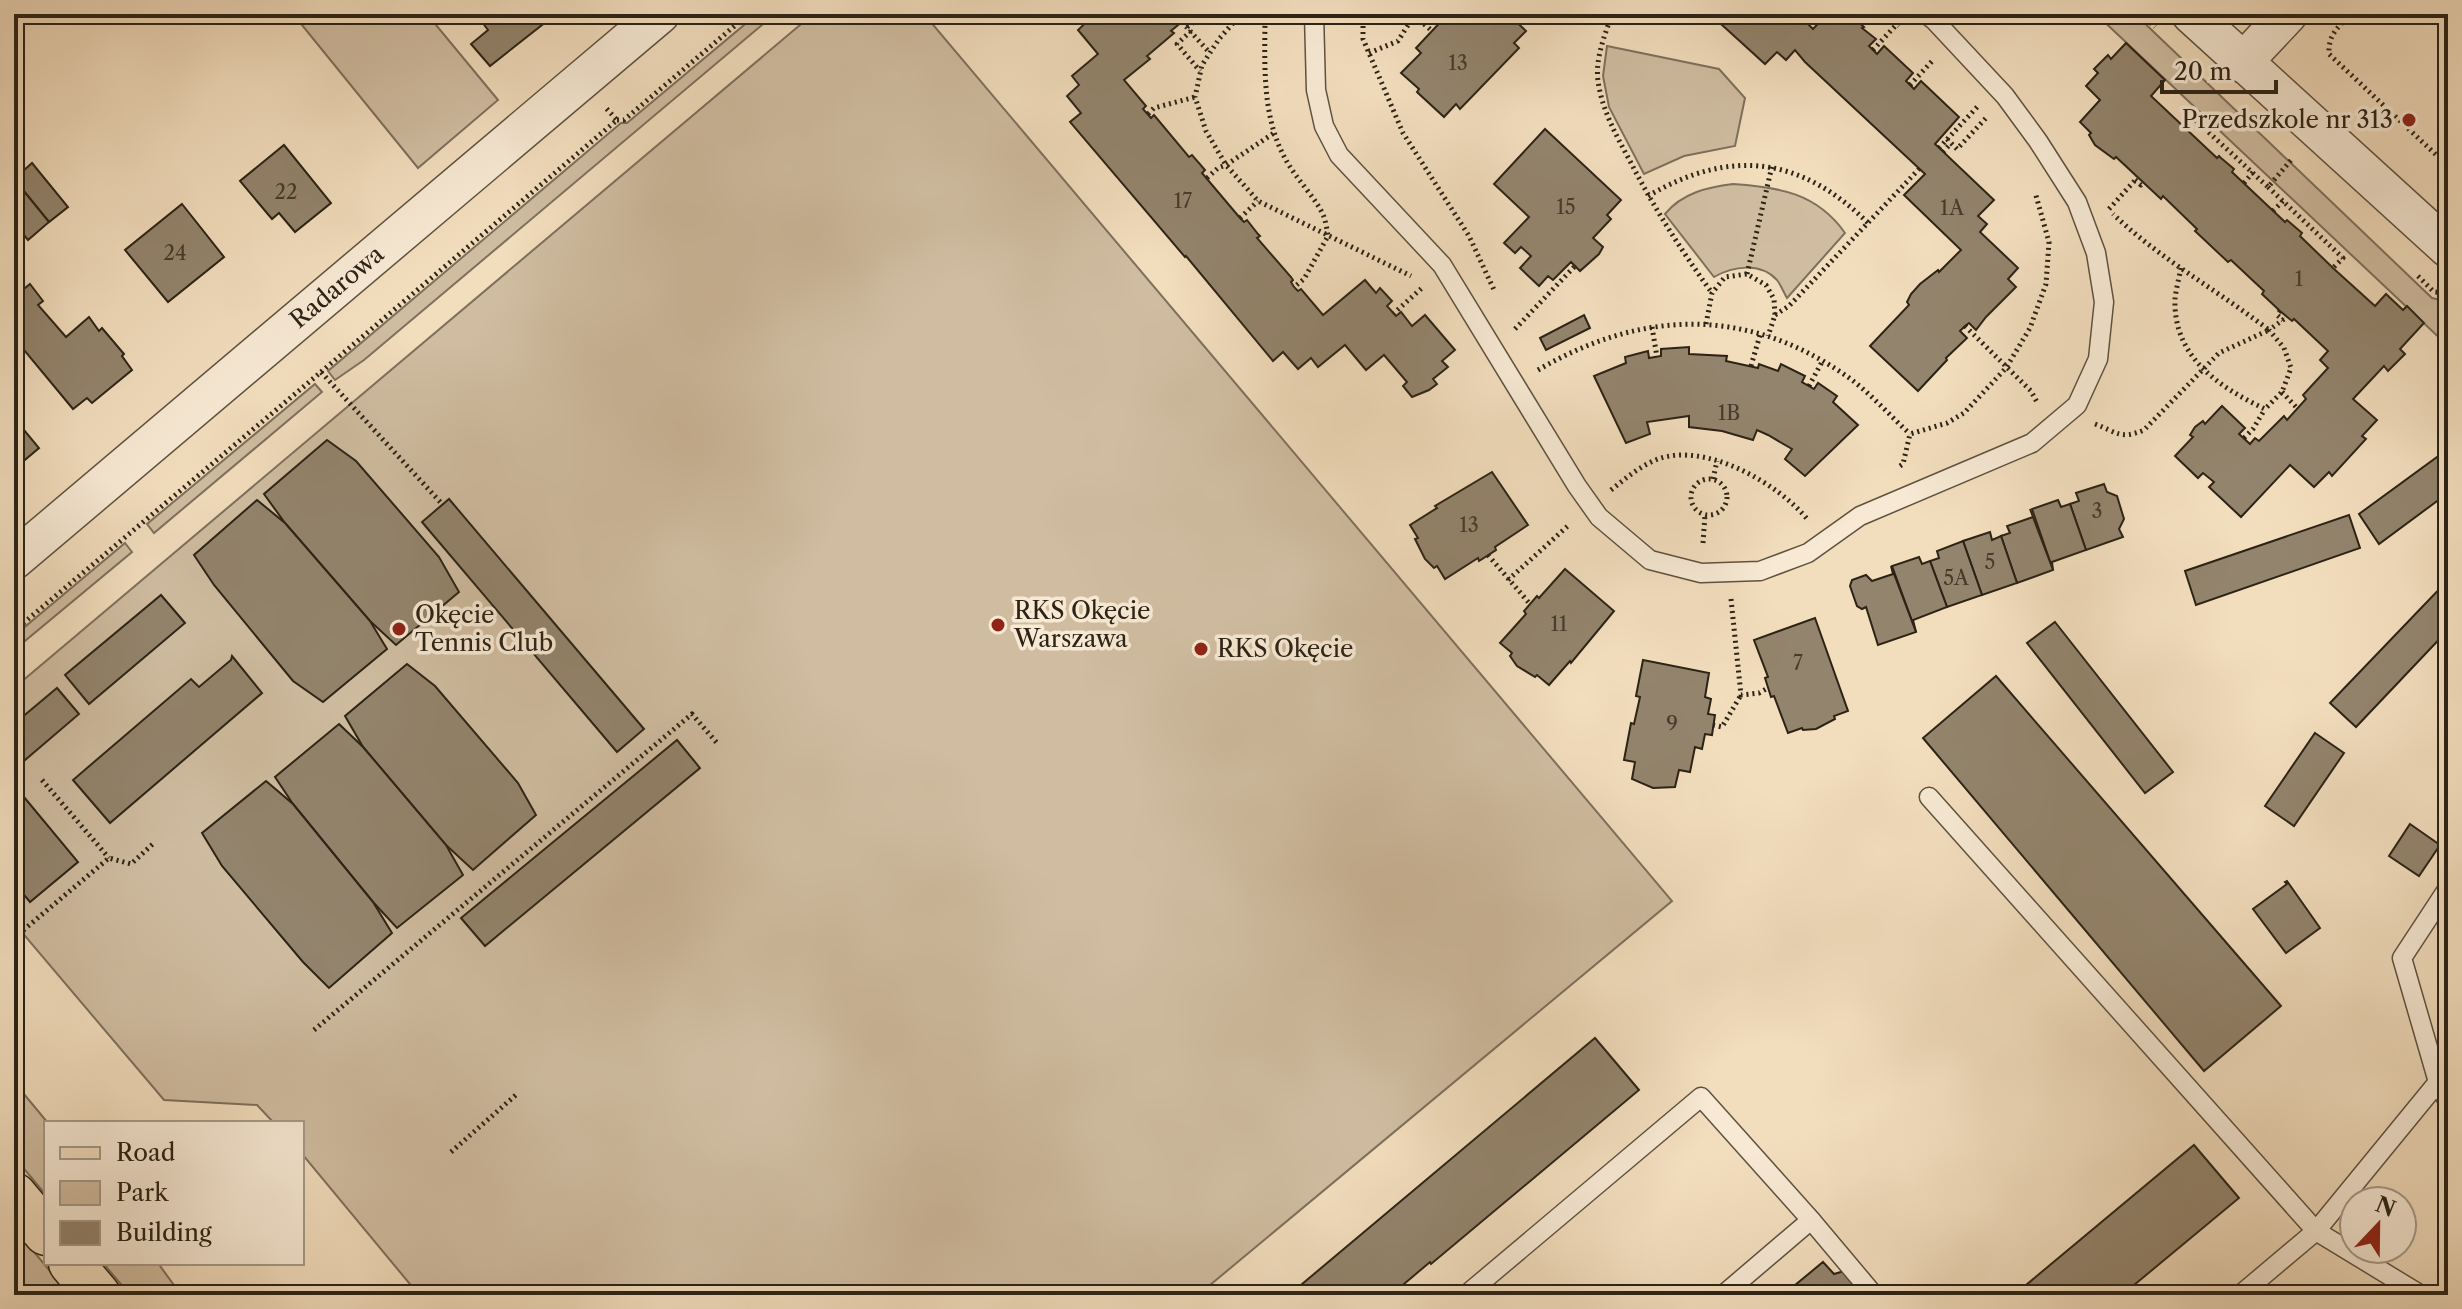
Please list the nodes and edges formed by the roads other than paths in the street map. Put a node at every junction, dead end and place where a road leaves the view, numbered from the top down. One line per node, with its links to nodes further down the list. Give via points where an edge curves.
1 (660, 14): 8 (street, Radarowa)
2 (1314, 14): 5 (lane, via 1316,90 1324,126 1339,155 1442,265 1599,517 1650,560 1701,573 1760,571 1808,553 1860,516 2032,443 2077,405 2098,359 2104,302 2096,253 2077,202 2005,96)
3 (2191, 14): 6 (street)
4 (2288, 14): 6 (street)
5 (1933, 16)
6 (2242, 63): 7 (street)
7 (2448, 248)
8 (14, 560)
9 (1929, 797): 16 (lane)
10 (2448, 888): 11 (lane, via 2402,958)
11 (2438, 1082): 12 (lane); 16 (lane)
12 (2448, 1102)
13 (14, 1195): 15 (main road)
14 (1811, 1220): 19 (lane, via 1701,1097); 20 (lane); 21 (lane)
15 (44, 1231)
16 (2316, 1231): 22 (lane); 23 (lane)
17 (73, 1265): 18 (main road)
18 (98, 1295)
19 (1466, 1295)
20 (1723, 1295)
21 (1874, 1295)
22 (2240, 1295)
23 (2421, 1295)

